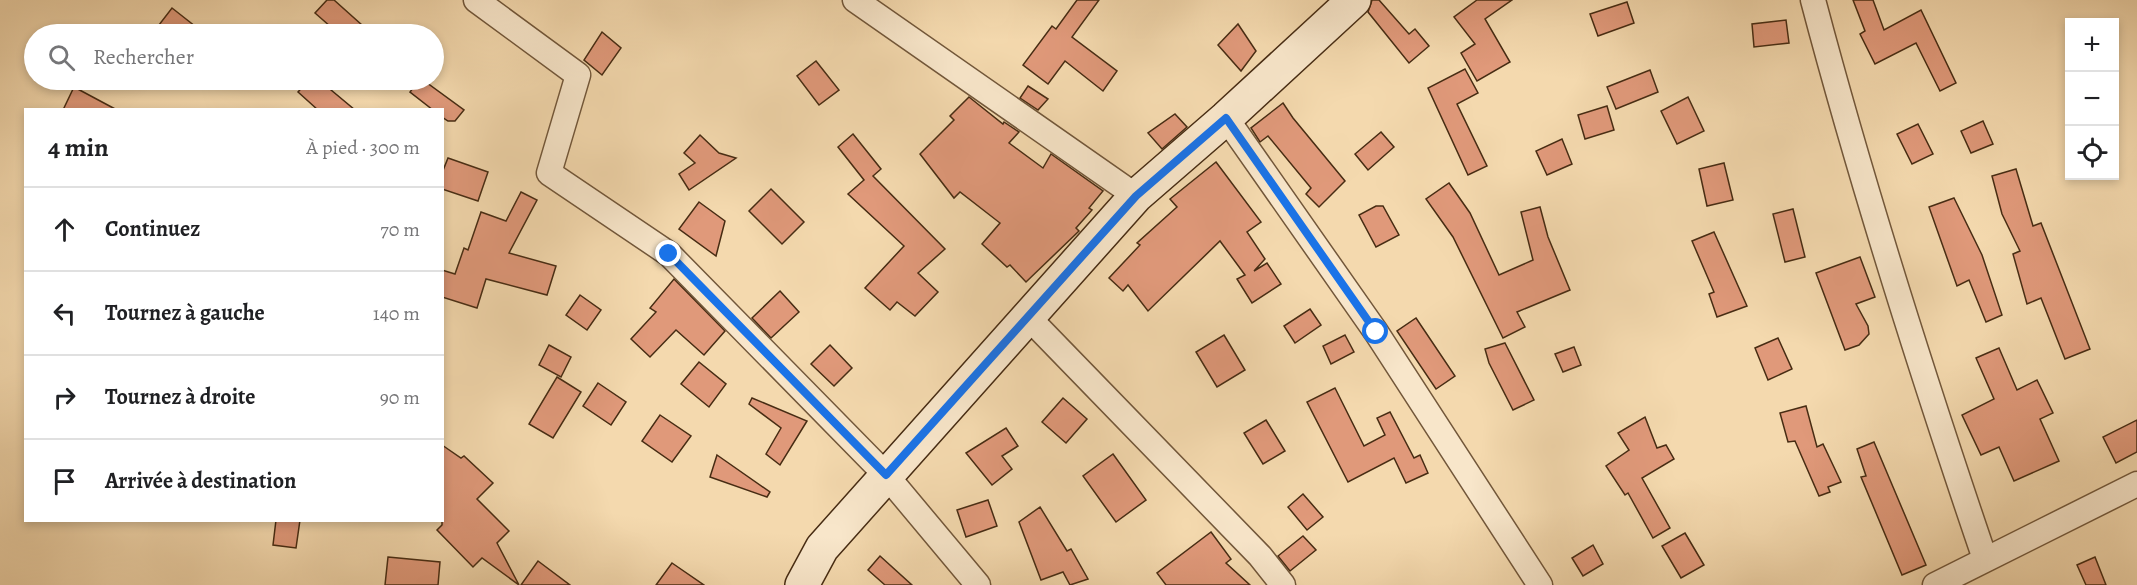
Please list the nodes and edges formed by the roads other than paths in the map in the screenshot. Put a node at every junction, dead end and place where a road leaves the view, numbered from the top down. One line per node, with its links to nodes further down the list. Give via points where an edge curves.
1 (476, 0): 8 (street, via 578,75 549,173 669,254)
2 (855, 0): 6 (street)
3 (1354, 0): 5 (street)
4 (1814, 0): 10 (street, via 1852,146)
5 (1226, 118): 6 (street); 14 (street, via 1376,332)
6 (1136, 196): 7 (street)
7 (1028, 317): 8 (street); 13 (street, via 1260,556)
8 (886, 475): 11 (street, via 822,548); 12 (street)
9 (2137, 484): 10 (street)
10 (1985, 559): 15 (street)
11 (802, 585)
12 (978, 585)
13 (1283, 585)
14 (1540, 585)
15 (1935, 585)

